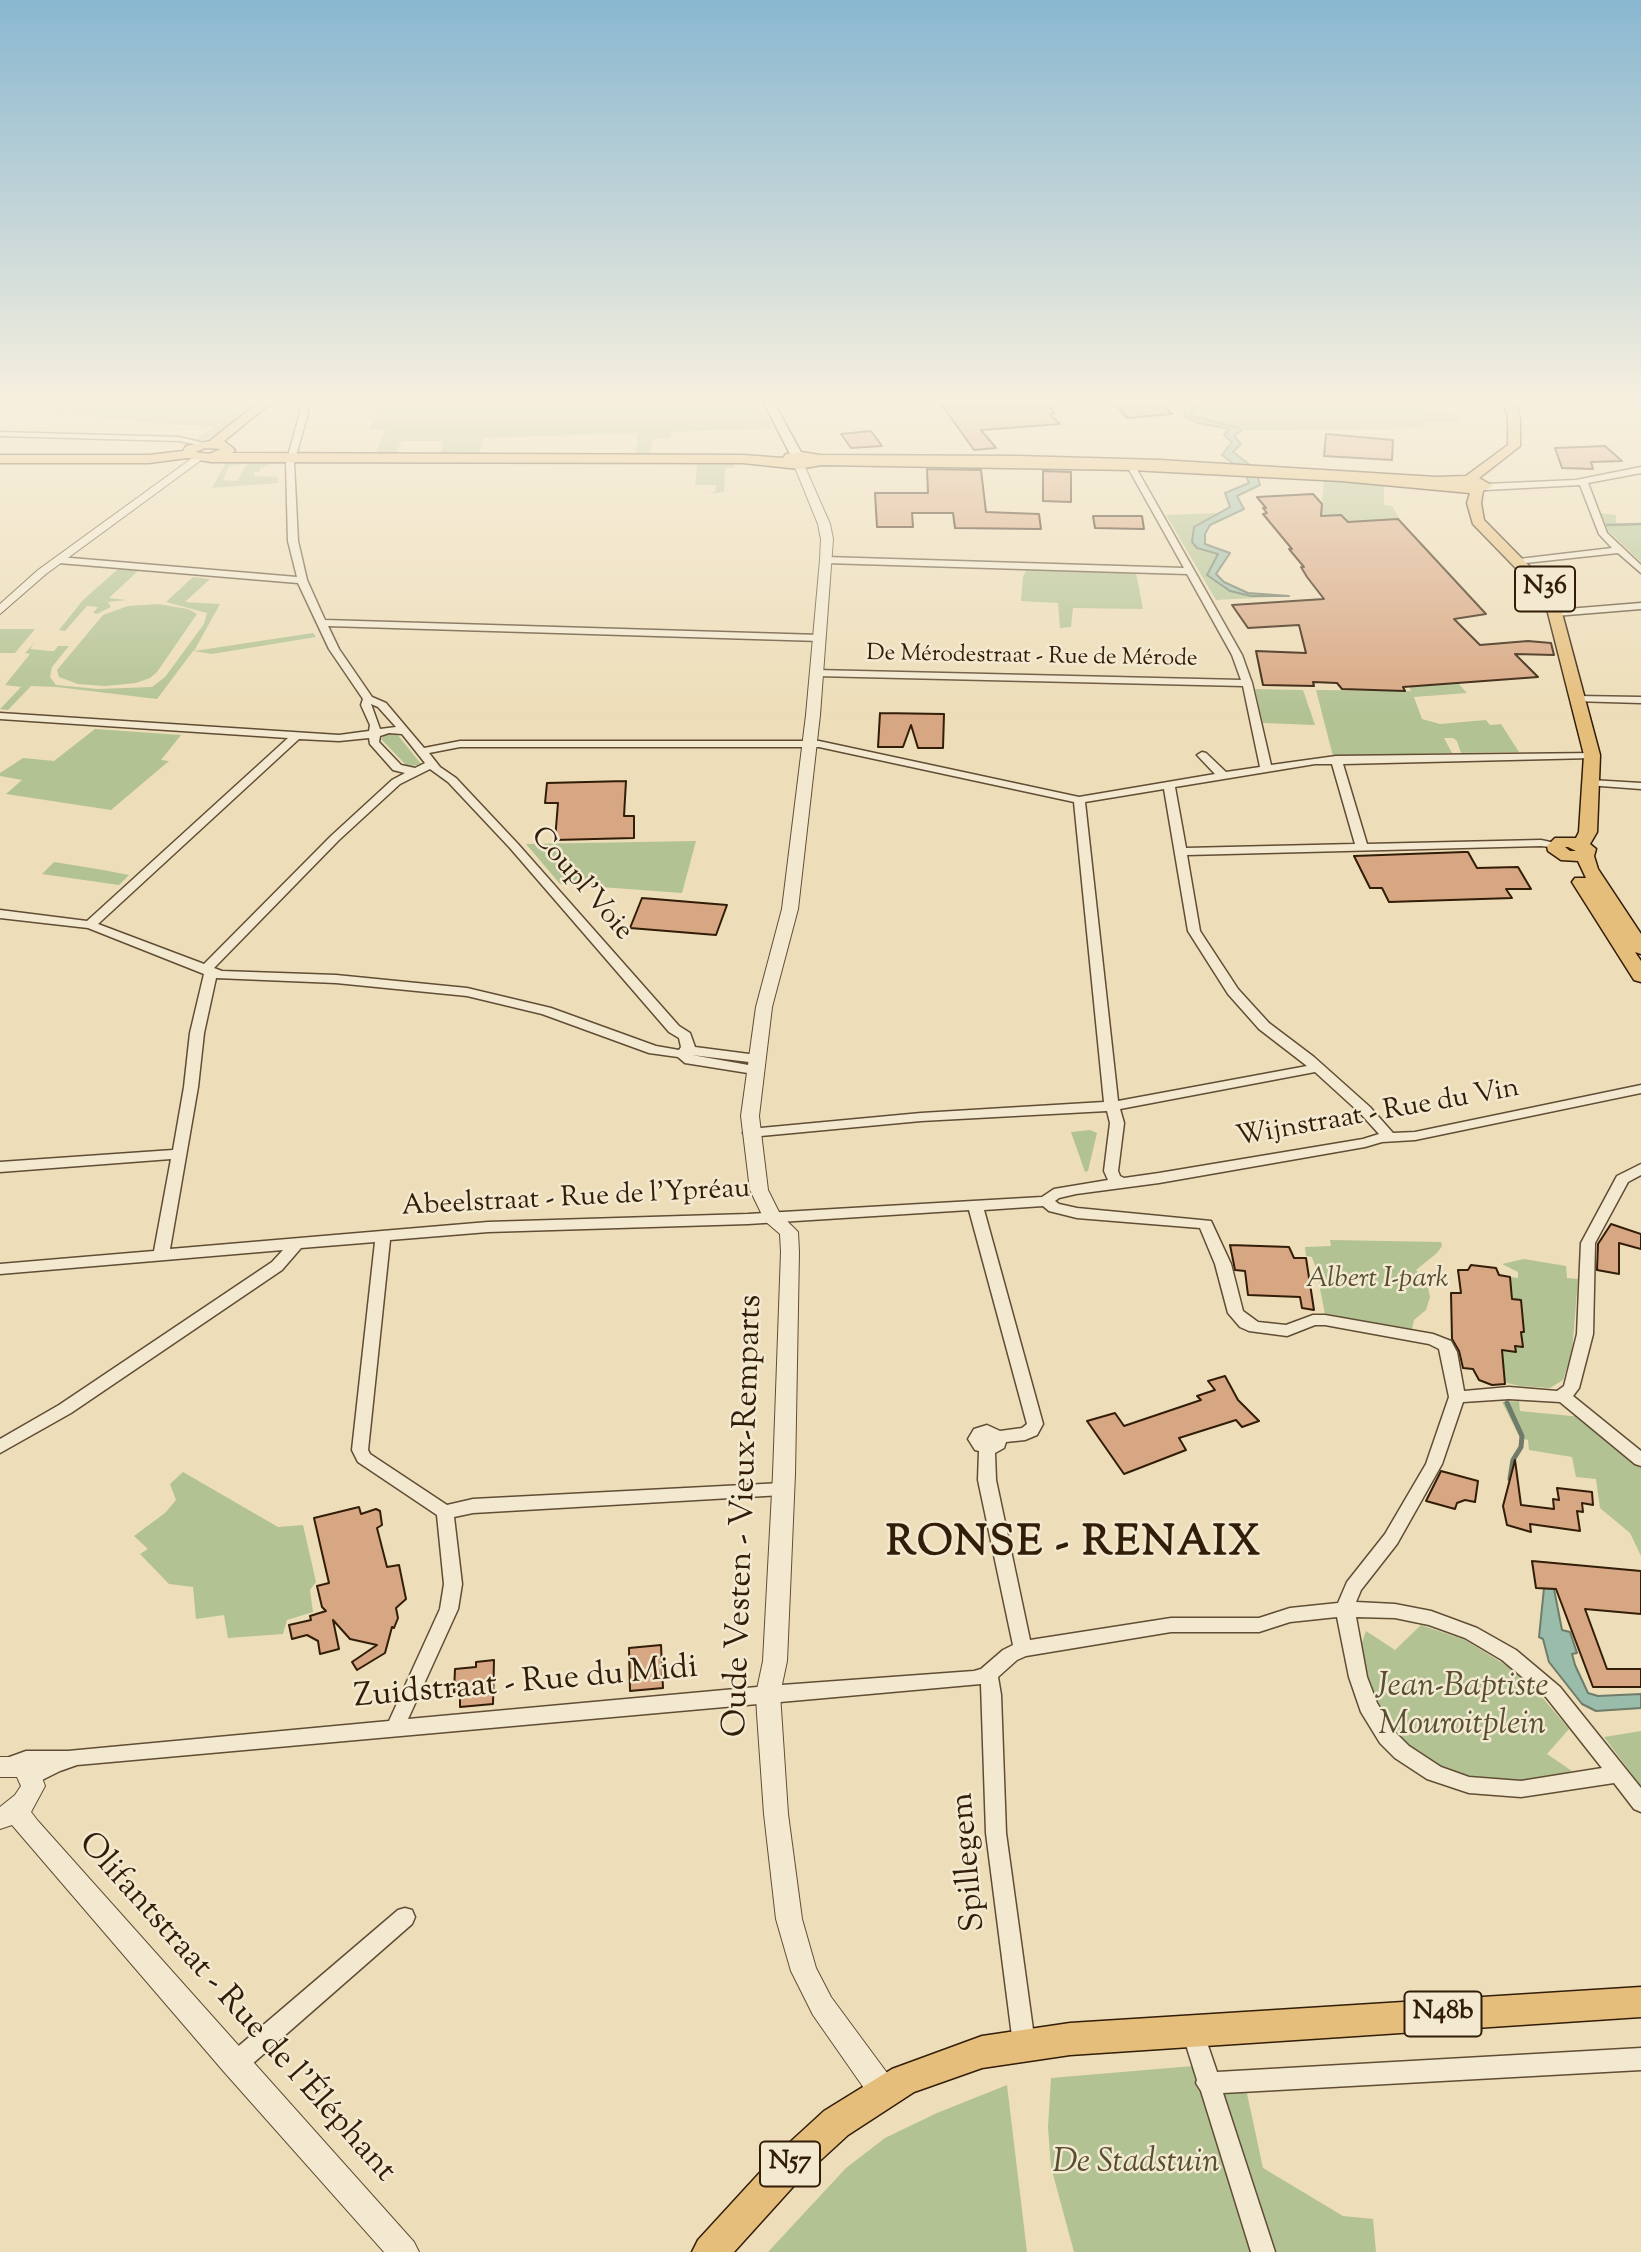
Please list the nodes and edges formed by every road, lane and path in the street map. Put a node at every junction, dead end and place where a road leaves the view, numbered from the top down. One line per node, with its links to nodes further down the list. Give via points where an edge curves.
1 (129, 506): 8 (street)
2 (293, 506): 13 (street, via 293,541)
3 (817, 506): 9 (street, Oude Vesten - Vieux-Remparts, via 827,539)
4 (1154, 506): 12 (street)
5 (1476, 506): 10 (main road, N36, via 1478,521)
6 (1592, 506): 7 (street, via 1603,534)
7 (1618, 550): 10 (street); 11 (street)
8 (59, 560): 13 (street); 15 (street)
9 (826, 560): 12 (street); 18 (street, Oude Vesten - Vieux-Remparts)
10 (1519, 562): 16 (main road, N36, via 1546,591)
11 (1641, 570)
12 (1190, 571): 20 (street, via 1237,655)
13 (302, 580): 17 (street)
14 (1641, 606): 16 (street)
15 (0, 610)
16 (1555, 613): 22 (main road, N36)
17 (323, 623): 18 (street); 21 (street, via 334,649)
18 (820, 638): 19 (street, Oude Vesten - Vieux-Remparts)
19 (816, 673): 20 (street, De Mérodestraat - Rue de Mérode); 28 (street, Oude Vesten - Vieux-Remparts)
20 (1247, 683): 34 (street)
21 (368, 699): 25 (street, Coupl'Voie, via 382,705); 27 (street)
22 (1577, 699): 23 (street); 31 (main road, N36)
23 (1641, 701)
24 (0, 716): 26 (street)
25 (403, 731): 27 (street, via 389,730); 29 (street, Coupl'Voie)
26 (296, 736): 27 (street); 46 (street)
27 (375, 740): 35 (street, via 397,768)
28 (809, 744): 29 (street, via 460,744); 41 (street); 50 (street, Oude Vesten - Vieux-Remparts, via 790,909 764,1007)
29 (423, 751): 33 (street, Coupl'Voie)
30 (1202, 755): 37 (street)
31 (1592, 755): 32 (street); 38 (main road, N36)
32 (1336, 760): 34 (street); 42 (street)
33 (431, 764): 35 (street); 36 (street, Coupl'Voie)
34 (1266, 769): 37 (street)
35 (414, 772): 36 (street); 48 (street, via 396,782 335,838)
36 (447, 777): 49 (street, Coupl'Voie, via 674,1028)
37 (1224, 777): 39 (street)
38 (1591, 783): 40 (street); 43 (main road, N36, via 1588,832)
39 (1169, 786): 41 (street); 44 (street)
40 (1641, 786)
41 (1079, 800): 53 (street)
42 (1362, 848): 43 (street, via 1541,843); 44 (street)
43 (1572, 851): 47 (main road)
44 (1180, 852): 51 (street, via 1194,931 1256,1017)
45 (0, 914): 46 (street)
46 (90, 925): 48 (street)
47 (1638, 961)
48 (208, 971): 49 (street, via 467,992 528,1006 643,1047); 56 (street)
49 (675, 1053): 50 (street, via 690,1060)
50 (755, 1064): 54 (street, Oude Vesten - Vieux-Remparts)
51 (1317, 1068): 53 (street); 55 (street)
52 (1641, 1089): 55 (street, Wijnstraat - Rue du Vin, via 1415,1136)
53 (1112, 1106): 54 (street); 59 (street, via 1117,1129 1111,1171 1115,1181)
54 (750, 1133): 62 (street, Oude Vesten - Vieux-Remparts, via 759,1190)
55 (1389, 1137): 59 (street, Wijnstraat - Rue du Vin)
56 (179, 1154): 57 (street); 65 (street)
57 (0, 1167)
58 (1639, 1170): 67 (street, via 1622,1179 1588,1243 1584,1344 1574,1382)
59 (1122, 1183): 60 (street, Wijnstraat - Rue du Vin, via 1058,1192)
60 (1046, 1201): 61 (street, Abeelstraat - Rue de l'Ypréau); 68 (street, via 1054,1208 1077,1213 1206,1224 1236,1312 1245,1322 1287,1331 1323,1320 1439,1342 1448,1352)
61 (975, 1205): 62 (street, Abeelstraat - Rue de l'Ypréau); 74 (street, via 1035,1419 1029,1433 993,1442 987,1480)
62 (772, 1217): 63 (street, Abeelstraat - Rue de l'Ypréau, via 488,1227); 71 (street, Oude Vesten - Vieux-Remparts, via 789,1232 790,1252)
63 (383, 1237): 64 (street, Abeelstraat - Rue de l'Ypréau); 72 (street, via 360,1450 364,1458)
64 (296, 1244): 65 (street, Abeelstraat - Rue de l'Ypréau); 69 (street, via 277,1266 65,1409)
65 (161, 1255): 66 (street, Abeelstraat - Rue de l'Ypréau)
66 (0, 1269)
67 (1563, 1396): 68 (street, via 1509,1393); 70 (street)
68 (1457, 1397): 73 (street, via 1434,1465 1391,1539 1353,1587)
69 (0, 1447)
70 (1641, 1460)
71 (782, 1489): 72 (street, via 473,1506); 76 (street, Oude Vesten - Vieux-Remparts, via 775,1661)
72 (445, 1512): 77 (street, via 452,1559 449,1609)
73 (1345, 1609): 74 (street, via 1290,1615 1259,1625 1171,1625); 79 (street, via 1417,1615 1488,1642 1526,1666 1553,1692); 79 (street, via 1368,1706 1387,1737 1418,1764 1451,1780 1504,1790)
74 (1023, 1649): 75 (street)
75 (988, 1674): 76 (street, Zuidstraat - Rue du Midi, via 951,1681); 85 (street, Spillegem, via 996,1833)
76 (768, 1694): 77 (street, Zuidstraat - Rue du Midi); 89 (street, Oude Vesten - Vieux-Remparts, via 776,1814 789,1919 800,1958 822,2006)
77 (394, 1729): 78 (street, Zuidstraat - Rue du Midi, via 69,1759)
78 (14, 1769): 81 (street, via 33,1786 30,1796)
79 (1618, 1774): 80 (street)
80 (1641, 1803)
81 (8, 1814): 87 (street, Olifantstraat - Rue de l'Éléphant, via 29,1829)
82 (405, 1917): 87 (street)
83 (1641, 2002): 84 (main road, N48b)
84 (1193, 2032): 85 (main road, N48b); 88 (street)
85 (1024, 2044): 89 (main road, N57, via 950,2062)
86 (1641, 2059): 88 (street)
87 (234, 2064): 90 (street, Olifantstraat - Rue de l'Éléphant)
88 (1208, 2082): 92 (street)
89 (883, 2091): 91 (main road, N57, via 816,2140)
90 (404, 2252)
91 (710, 2252)
92 (1264, 2252)

